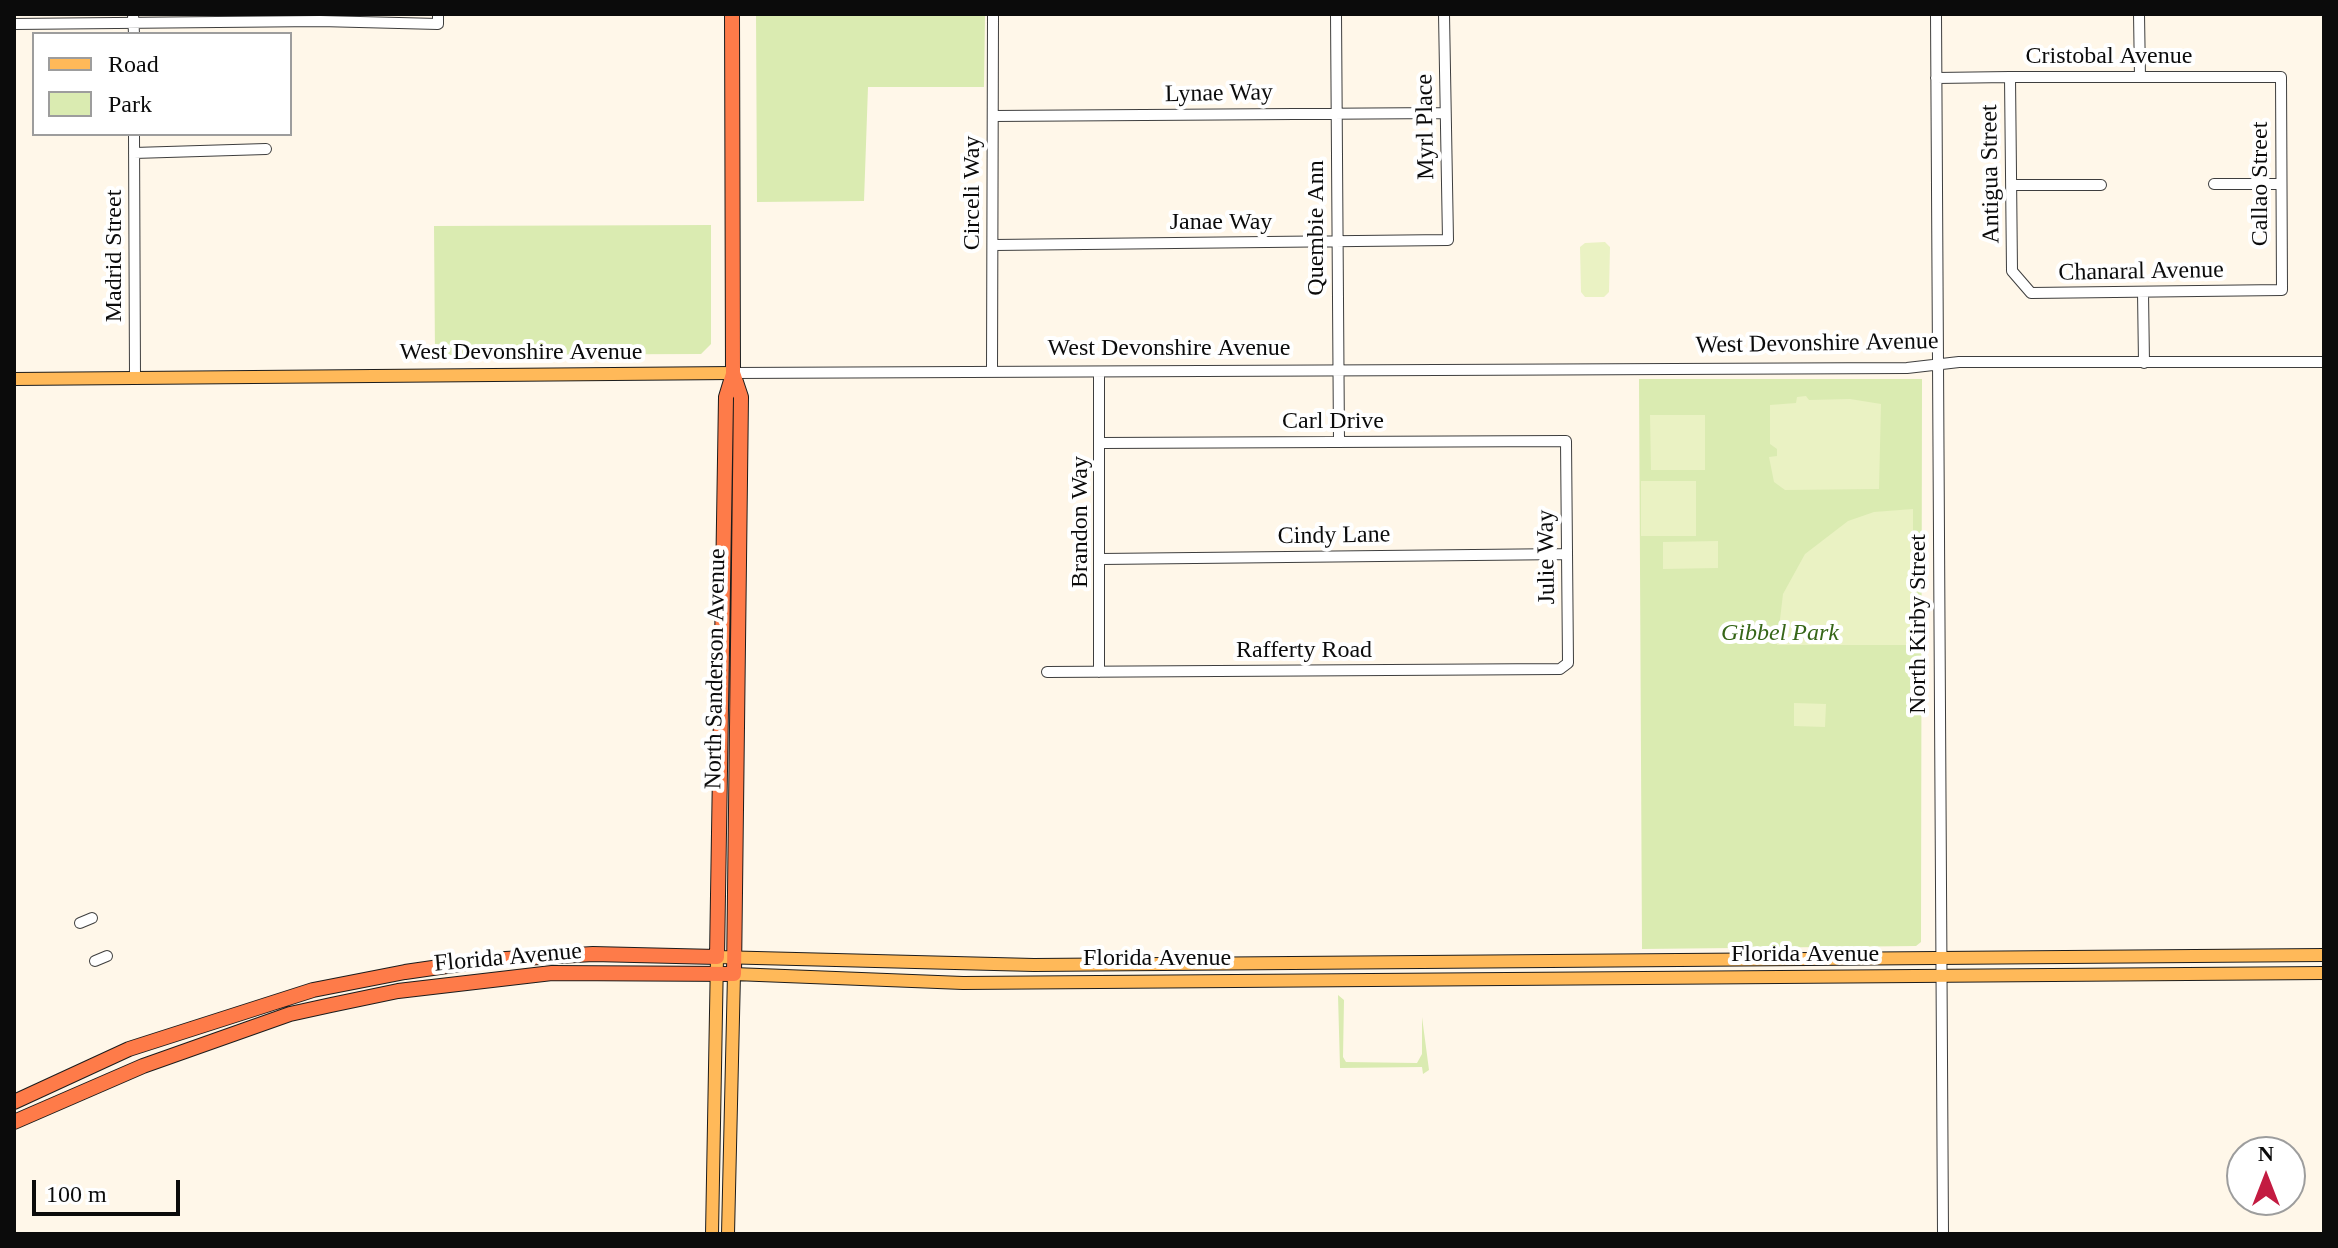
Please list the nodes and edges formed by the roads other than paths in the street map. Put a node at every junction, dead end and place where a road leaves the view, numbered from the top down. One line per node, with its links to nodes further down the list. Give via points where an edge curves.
1 (732, 14): 37 (highway, North Sanderson Avenue)
2 (993, 14): 17 (street, Circeli Way)
3 (1336, 14): 15 (street, Quembie Ann)
4 (1444, 14): 16 (street, Myrl Place)
5 (1936, 14): 14 (street, North Kirby Street)
6 (2139, 14): 12 (street)
7 (320, 18): 8 (street); 9 (street)
8 (438, 19)
9 (134, 23): 10 (street)
10 (14, 24)
11 (2010, 77): 12 (street, Cristobal Avenue); 14 (street, Cristobal Avenue); 23 (street, Antigua Street)
12 (2140, 77): 13 (street, Cristobal Avenue)
13 (2281, 77): 22 (street, Callao Street)
14 (1936, 78): 33 (street, North Kirby Street)
15 (1336, 113): 16 (street, Lynae Way); 17 (street, Lynae Way); 26 (street, Quembie Ann)
16 (1445, 113): 25 (street, Myrl Place)
17 (993, 116): 27 (street, Circeli Way)
18 (134, 136): 20 (street, Madrid Street)
19 (266, 149): 20 (street)
20 (134, 153): 38 (street, Madrid Street)
21 (2214, 184): 22 (street)
22 (2281, 184): 29 (street, Callao Street)
23 (2012, 185): 24 (street); 28 (street, Antigua Street)
24 (2101, 185)
25 (1448, 240): 26 (street, Janae Way)
26 (1337, 243): 27 (street, Janae Way); 34 (street, Quembie Ann)
27 (994, 245): 35 (street, Circeli Way)
28 (2012, 271): 30 (street, Chanaral Avenue, via 2031,293)
29 (2282, 290): 30 (street, Chanaral Avenue)
30 (2143, 292): 32 (street)
31 (2324, 362): 32 (street, West Devonshire Avenue)
32 (2144, 363): 33 (street, West Devonshire Avenue)
33 (1937, 364): 34 (street, West Devonshire Avenue); 57 (street, North Kirby Street)
34 (1339, 370): 36 (street, West Devonshire Avenue); 41 (street, Quembie Ann)
35 (992, 372): 36 (street, West Devonshire Avenue); 37 (street, West Devonshire Avenue)
36 (1099, 372): 42 (street, Brandon Way)
37 (733, 373): 38 (main road, West Devonshire Avenue); 48 (highway, North Sanderson Avenue, via 726,397); 50 (highway, North Sanderson Avenue, via 741,397)
38 (135, 378): 39 (main road, West Devonshire Avenue)
39 (14, 379)
40 (1566, 441): 41 (street, Carl Drive); 43 (street, Julie Way)
41 (1339, 442): 42 (street, Carl Drive)
42 (1101, 443): 44 (street, Brandon Way)
43 (1567, 554): 44 (street, Cindy Lane); 45 (street, Julie Way, via 1568,663)
44 (1101, 559): 47 (street, Brandon Way)
45 (1560, 669): 47 (street, Rafferty Road)
46 (1047, 672): 47 (street, Rafferty Road)
47 (1099, 672)
48 (719, 743): 49 (highway, North Sanderson Avenue); 50 (highway, via 728,751)
49 (719, 759): 51 (highway, via 727,816); 62 (highway, North Sanderson Avenue)
50 (737, 797): 51 (highway, North Sanderson Avenue)
51 (737, 821): 63 (highway, North Sanderson Avenue)
52 (92, 918): 53 (street)
53 (80, 923)
54 (2213, 955): 55 (main road, Florida Avenue); 57 (main road, Florida Avenue); 67 (main road, via 2190,966 2114,966)
55 (2324, 955)
56 (107, 956): 59 (street)
57 (1942, 957): 58 (main road, Florida Avenue); 68 (street, North Kirby Street)
58 (1626, 960): 60 (main road, Florida Avenue); 69 (main road, via 1608,971 1575,971)
59 (95, 961)
60 (1531, 961): 63 (main road, Florida Avenue); 70 (main road, via 1527,970 1468,972)
61 (2324, 962): 66 (main road, via 2229,963)
62 (717, 965): 63 (highway, Florida Avenue); 64 (highway, Florida Avenue, via 593,954 488,960); 71 (highway, Florida Avenue, via 470,981 384,994); 73 (main road)
63 (734, 966): 70 (main road, Florida Avenue, via 963,983); 75 (main road)
64 (405, 972): 71 (highway, via 405,981 295,1006); 72 (highway, Florida Avenue, via 313,990 200,1025 129,1049)
65 (2324, 973): 66 (main road, Florida Avenue)
66 (2195, 974): 67 (main road, Florida Avenue)
67 (2082, 975): 68 (main road, Florida Avenue)
68 (1942, 976): 69 (main road, Florida Avenue); 80 (street, North Kirby Street)
69 (1565, 978): 70 (main road, Florida Avenue)
70 (1451, 979)
71 (267, 1023): 74 (highway, Florida Avenue, via 143,1066)
72 (14, 1102)
73 (714, 1118): 75 (main road, via 721,1202); 76 (main road)
74 (14, 1122)
75 (729, 1207): 79 (main road)
76 (713, 1219): 77 (main road); 78 (main road, via 720,1223)
77 (712, 1234)
78 (721, 1234)
79 (728, 1234)
80 (1943, 1234)

